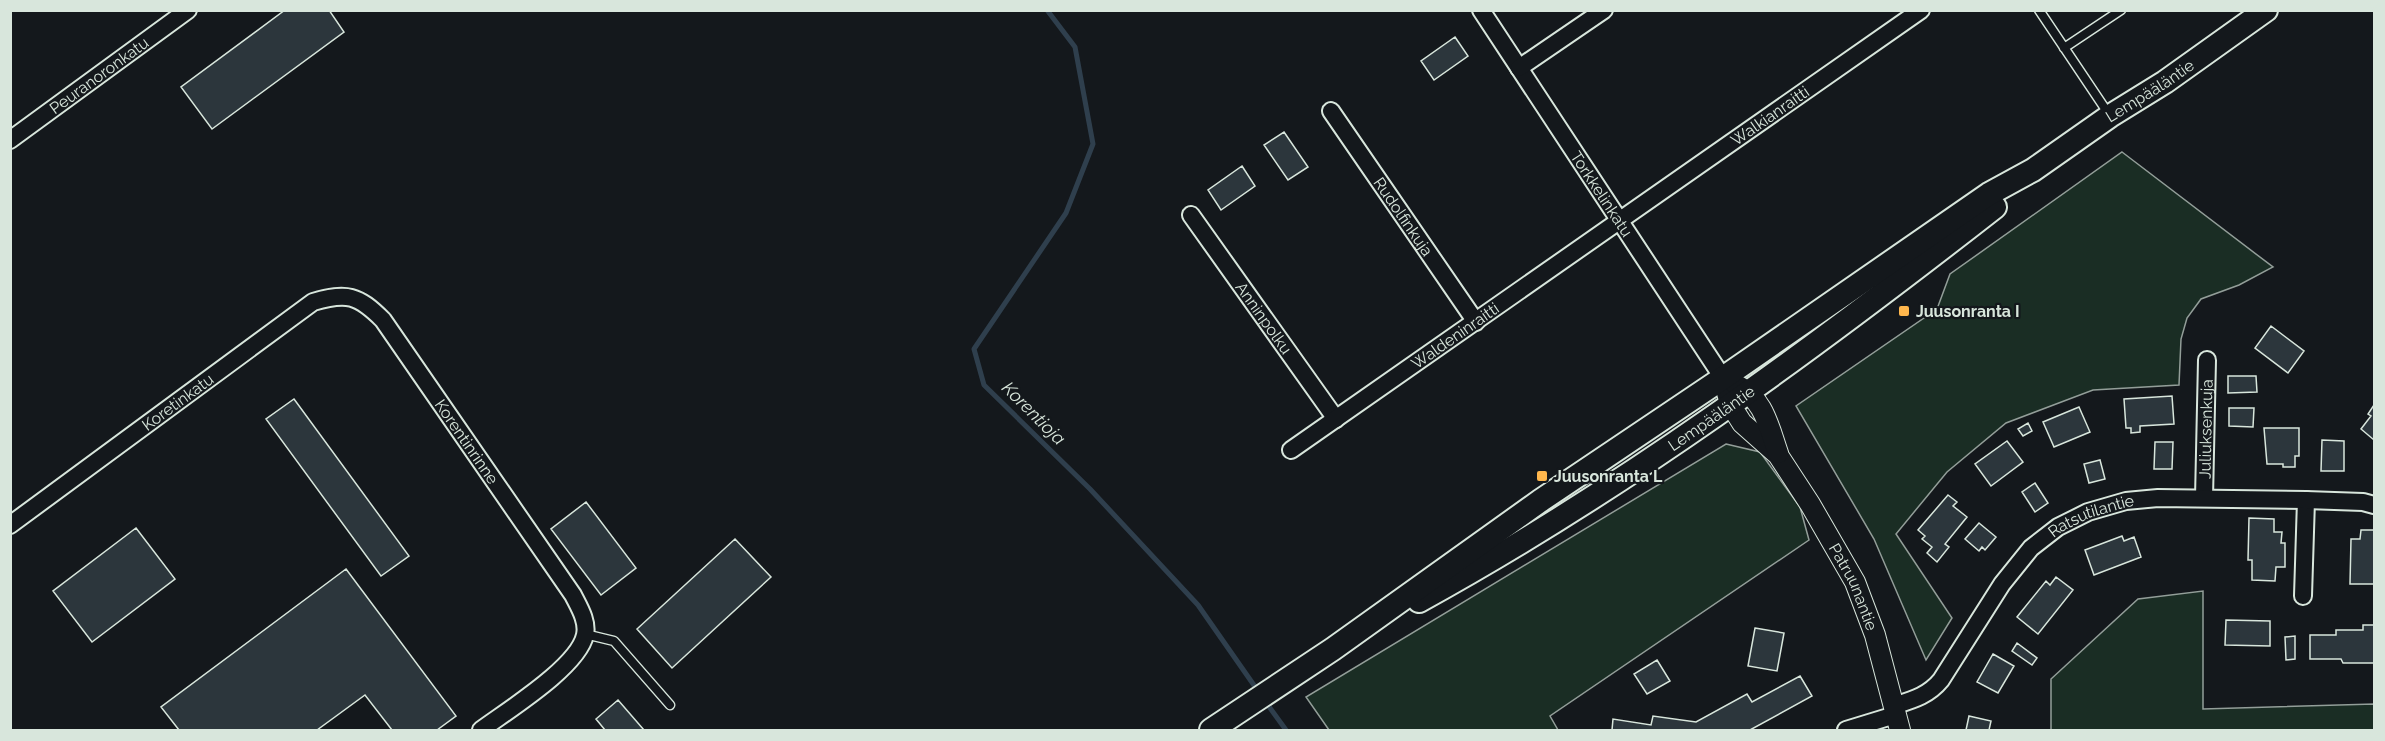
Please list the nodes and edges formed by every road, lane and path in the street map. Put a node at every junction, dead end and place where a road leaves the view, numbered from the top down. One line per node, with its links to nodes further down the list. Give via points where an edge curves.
1 (188, 10): 12 (street, Peuranoronkatu)
2 (1481, 10): 9 (street, Torkkelinkatu)
3 (1604, 10): 9 (street)
4 (1921, 10): 15 (street, Walkianraitti)
5 (2039, 10): 8 (lane)
6 (2121, 10): 8 (lane)
7 (2266, 10): 11 (main road, Lempääläntie)
8 (2064, 48): 11 (lane)
9 (1519, 68): 15 (street, Torkkelinkatu)
10 (1331, 111): 17 (street, Rudolfinkuja)
11 (2110, 116): 13 (main road, Lempääläntie)
12 (10, 140)
13 (2033, 170): 19 (main road, Lempääläntie, via 1989,194); 20 (main road, Lempääläntie, via 1998,205 1928,260)
14 (1191, 215): 22 (street, Anninpolku)
15 (1618, 221): 17 (street, Waldeninraitti); 19 (street, Torkkelinkatu)
16 (352, 296): 28 (street, Koretinkatu, via 313,302); 30 (street, Korentinrinne, via 383,320 573,595 583,615)
17 (1476, 322): 22 (street, Waldeninraitti)
18 (2207, 360): 25 (street, Juliuksenkuja)
19 (1723, 378): 20 (street); 21 (street, Patruunantie); 31 (main road, Lempääläntie, via 1540,501)
20 (1749, 391): 21 (main road, Lempääläntie); 24 (street, Patruunantie, via 1763,409)
21 (1730, 404): 24 (street, Patruunantie, via 1742,423); 31 (main road, Lempääläntie, via 1551,524)
22 (1336, 419): 23 (street, Waldeninraitti)
23 (1291, 450)
24 (1778, 455): 33 (street, Patruunantie, via 1855,582 1875,635)
25 (2204, 498): 26 (street, Ratsutilantie); 33 (street, Ratsutilantie, via 2126,501 2088,512 2058,527 2031,548 2002,584 1932,691)
26 (2306, 500): 27 (street, Ratsutilantie); 29 (street)
27 (2374, 505)
28 (10, 525)
29 (2303, 596)
30 (585, 634): 32 (lane, via 614,641); 34 (street, via 577,652 560,671)
31 (1333, 649): 35 (main road, Lempääläntie)
32 (670, 705)
33 (1896, 717): 36 (street, Ratsutilantie)
34 (481, 730)
35 (1211, 730)
36 (1846, 730)

